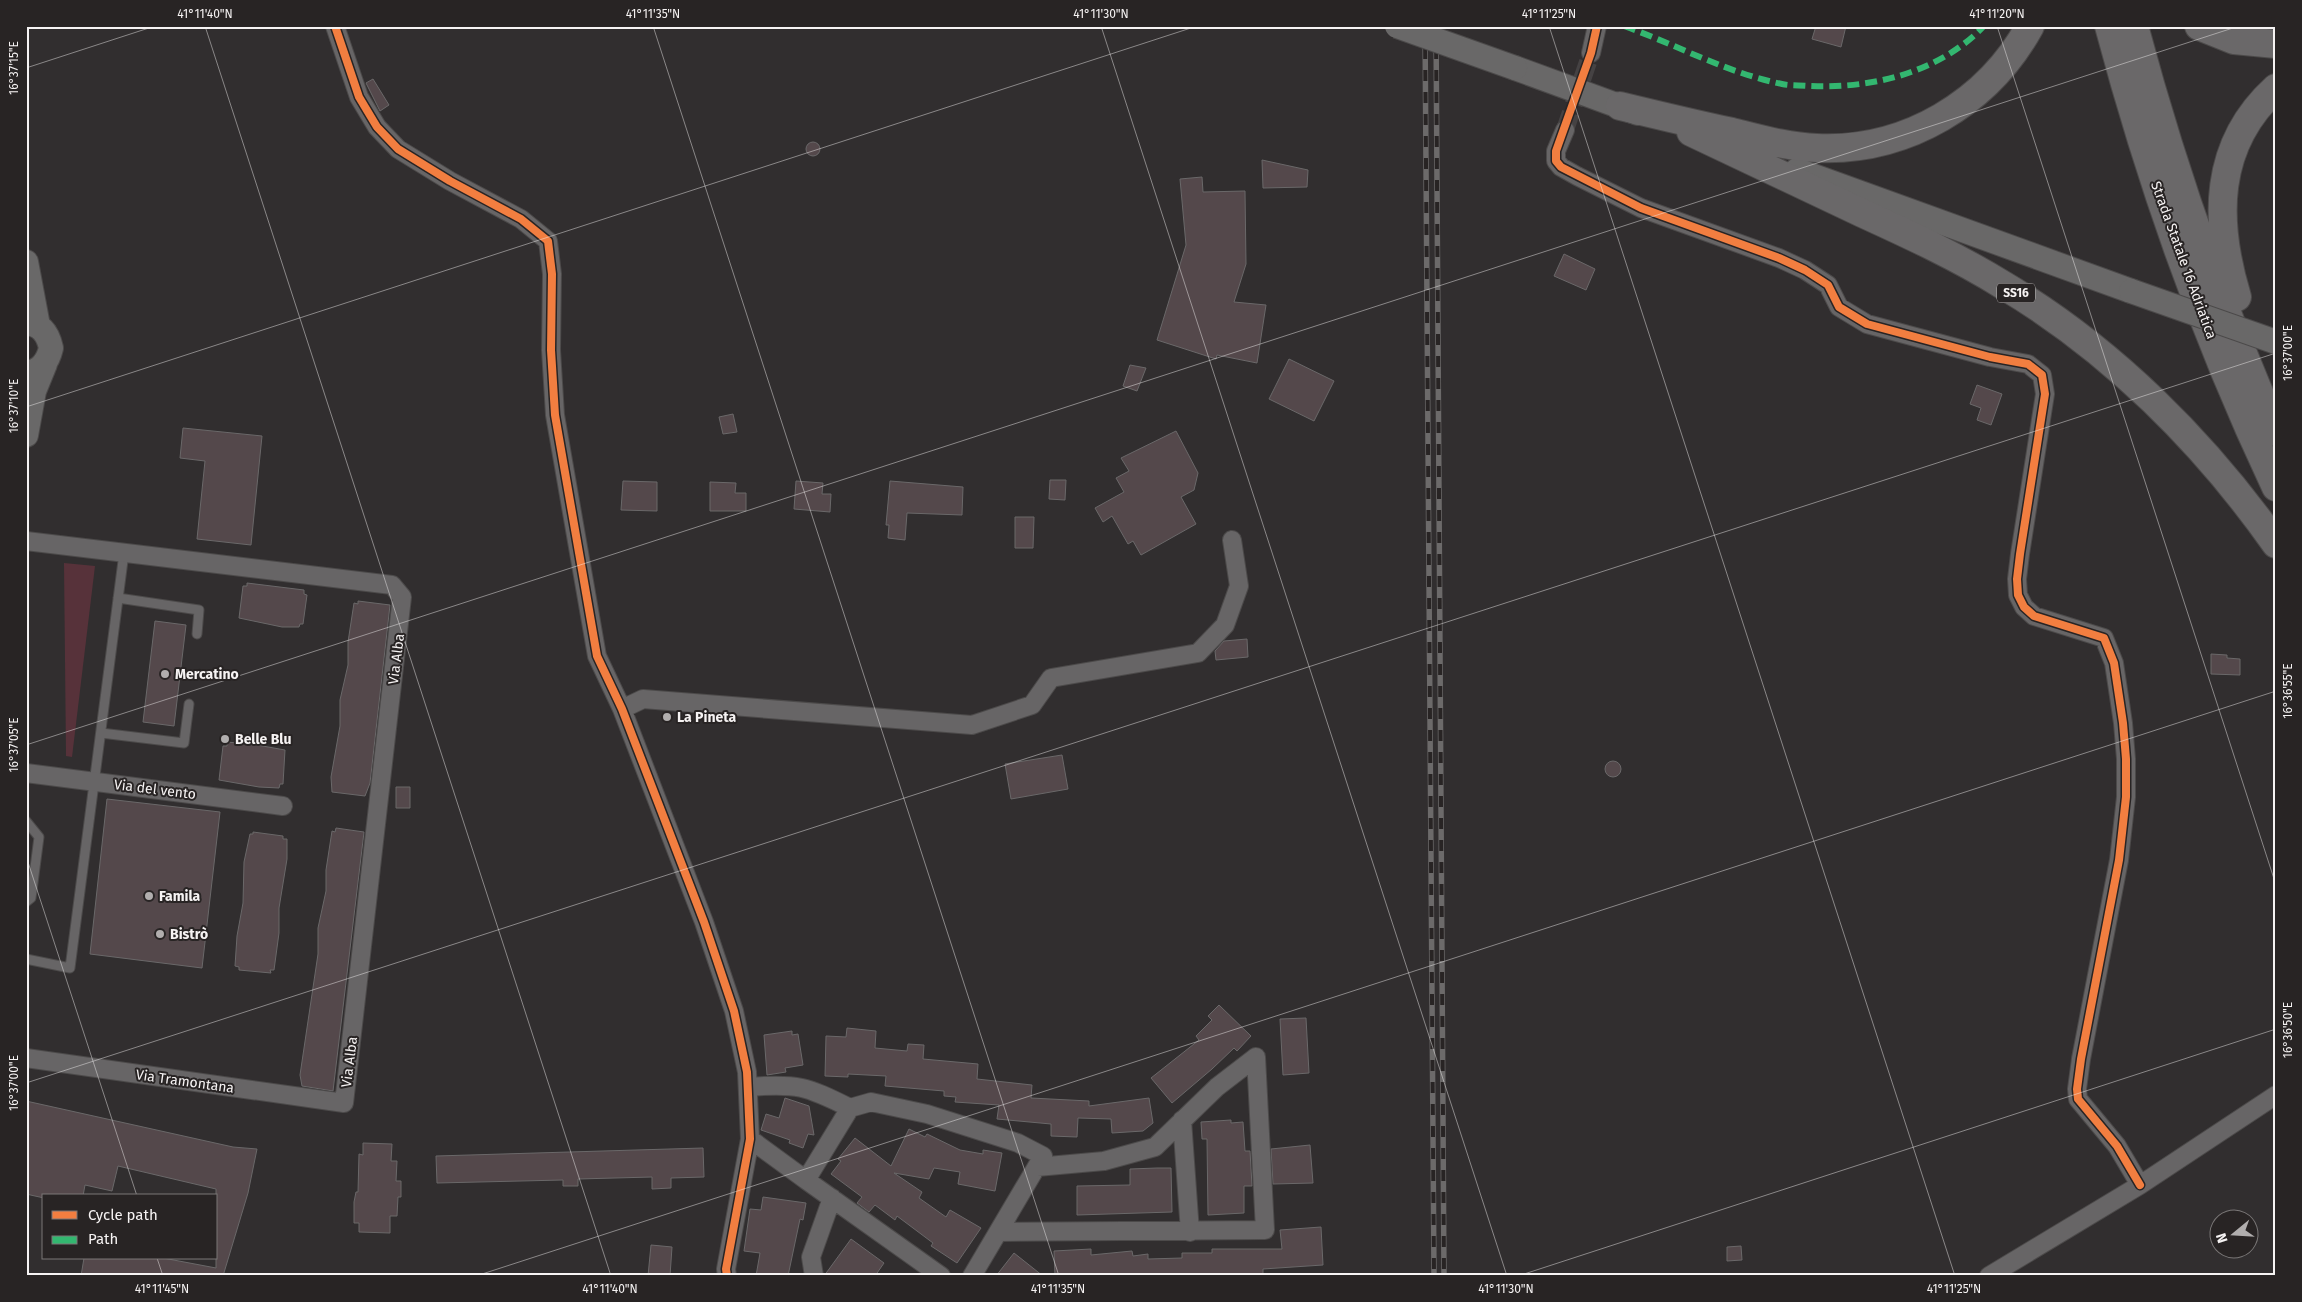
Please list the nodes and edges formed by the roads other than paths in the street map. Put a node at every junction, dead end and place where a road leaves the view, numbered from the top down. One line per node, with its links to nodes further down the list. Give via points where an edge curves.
1 (335, 26): 30 (street, via 359,96 377,127 398,149 521,219 548,241 552,274 551,350 555,415 597,656)
2 (1397, 26): 11 (main road, bridge)
3 (1596, 26): 9 (street)
4 (2030, 26): 11 (highway, via 2000,71 1959,107 1921,128 1872,144 1835,148 1799,146)
5 (2109, 26): 22 (highway, Strada Statale 16 Adriatica, via 2146,154 2192,286 2241,410)
6 (2134, 26): 20 (highway, Strada Statale 16 Adriatica, via 2161,125 2215,282)
7 (2199, 26): 8 (highway, via 2234,40)
8 (2276, 44)
9 (1591, 53)
10 (2276, 88): 19 (highway, via 2253,112 2235,145 2226,172 2222,214 2232,277)
11 (1620, 106): 13 (main road)
12 (1565, 130): 47 (street, via 1556,151 1556,161 1577,176 1641,208 1805,270 1828,285 1839,306 1867,324 1981,355 2028,364 2042,375 2045,394 2020,554 2018,595 2034,616 2104,638 2114,663 2126,759 2126,797 2119,860 2081,1059 2078,1099 2117,1146)
13 (1691, 132): 17 (main road, bridge); 25 (highway, SS16, via 1937,248 2030,302 2091,347 2149,398 2214,466)
14 (26, 258): 15 (main road)
15 (26, 262): 16 (main road)
16 (32, 325): 18 (main road, via 45,332 51,348)
17 (2276, 342)
18 (35, 368): 21 (main road)
19 (2276, 410)
20 (2276, 432)
21 (26, 435)
22 (2276, 487)
23 (1232, 540): 30 (street, via 1239,586 1225,625 1198,653 1051,678 1032,705 972,725 643,699)
24 (26, 541): 26 (street, Via Alba)
25 (2276, 544)
26 (124, 553): 27 (lane); 41 (street, Via Alba, via 392,585 402,597)
27 (118, 598): 28 (lane, via 199,610); 31 (lane)
28 (196, 634)
29 (190, 704): 31 (lane, via 184,743)
30 (622, 709): 39 (street, via 704,922 734,1011 748,1072)
31 (101, 733): 33 (lane)
32 (26, 772): 33 (street, Via del vento)
33 (94, 781): 34 (street, Via del vento); 37 (lane, via 70,968)
34 (283, 806)
35 (26, 821): 36 (lane, via 39,837 31,898)
36 (26, 902)
37 (26, 959)
38 (26, 1058): 41 (street, Via Tramontana)
39 (748, 1087): 42 (street, via 784,1084 813,1089); 44 (street)
40 (2276, 1095): 47 (street)
41 (344, 1103)
42 (850, 1108): 45 (street, via 871,1102 976,1128 1018,1142 1043,1156); 46 (street)
43 (1182, 1120): 45 (street, via 1155,1147 1104,1161); 50 (street); 50 (street, via 1256,1058 1265,1230)
44 (750, 1139): 46 (street); 51 (street)
45 (1037, 1167): 49 (street)
46 (806, 1180): 48 (street)
47 (2140, 1184): 55 (street)
48 (832, 1198): 52 (street, via 811,1257); 53 (street)
49 (998, 1232): 50 (street); 54 (street)
50 (1190, 1232)
51 (727, 1276)
52 (814, 1276)
53 (941, 1276)
54 (972, 1276)
55 (1989, 1276)

